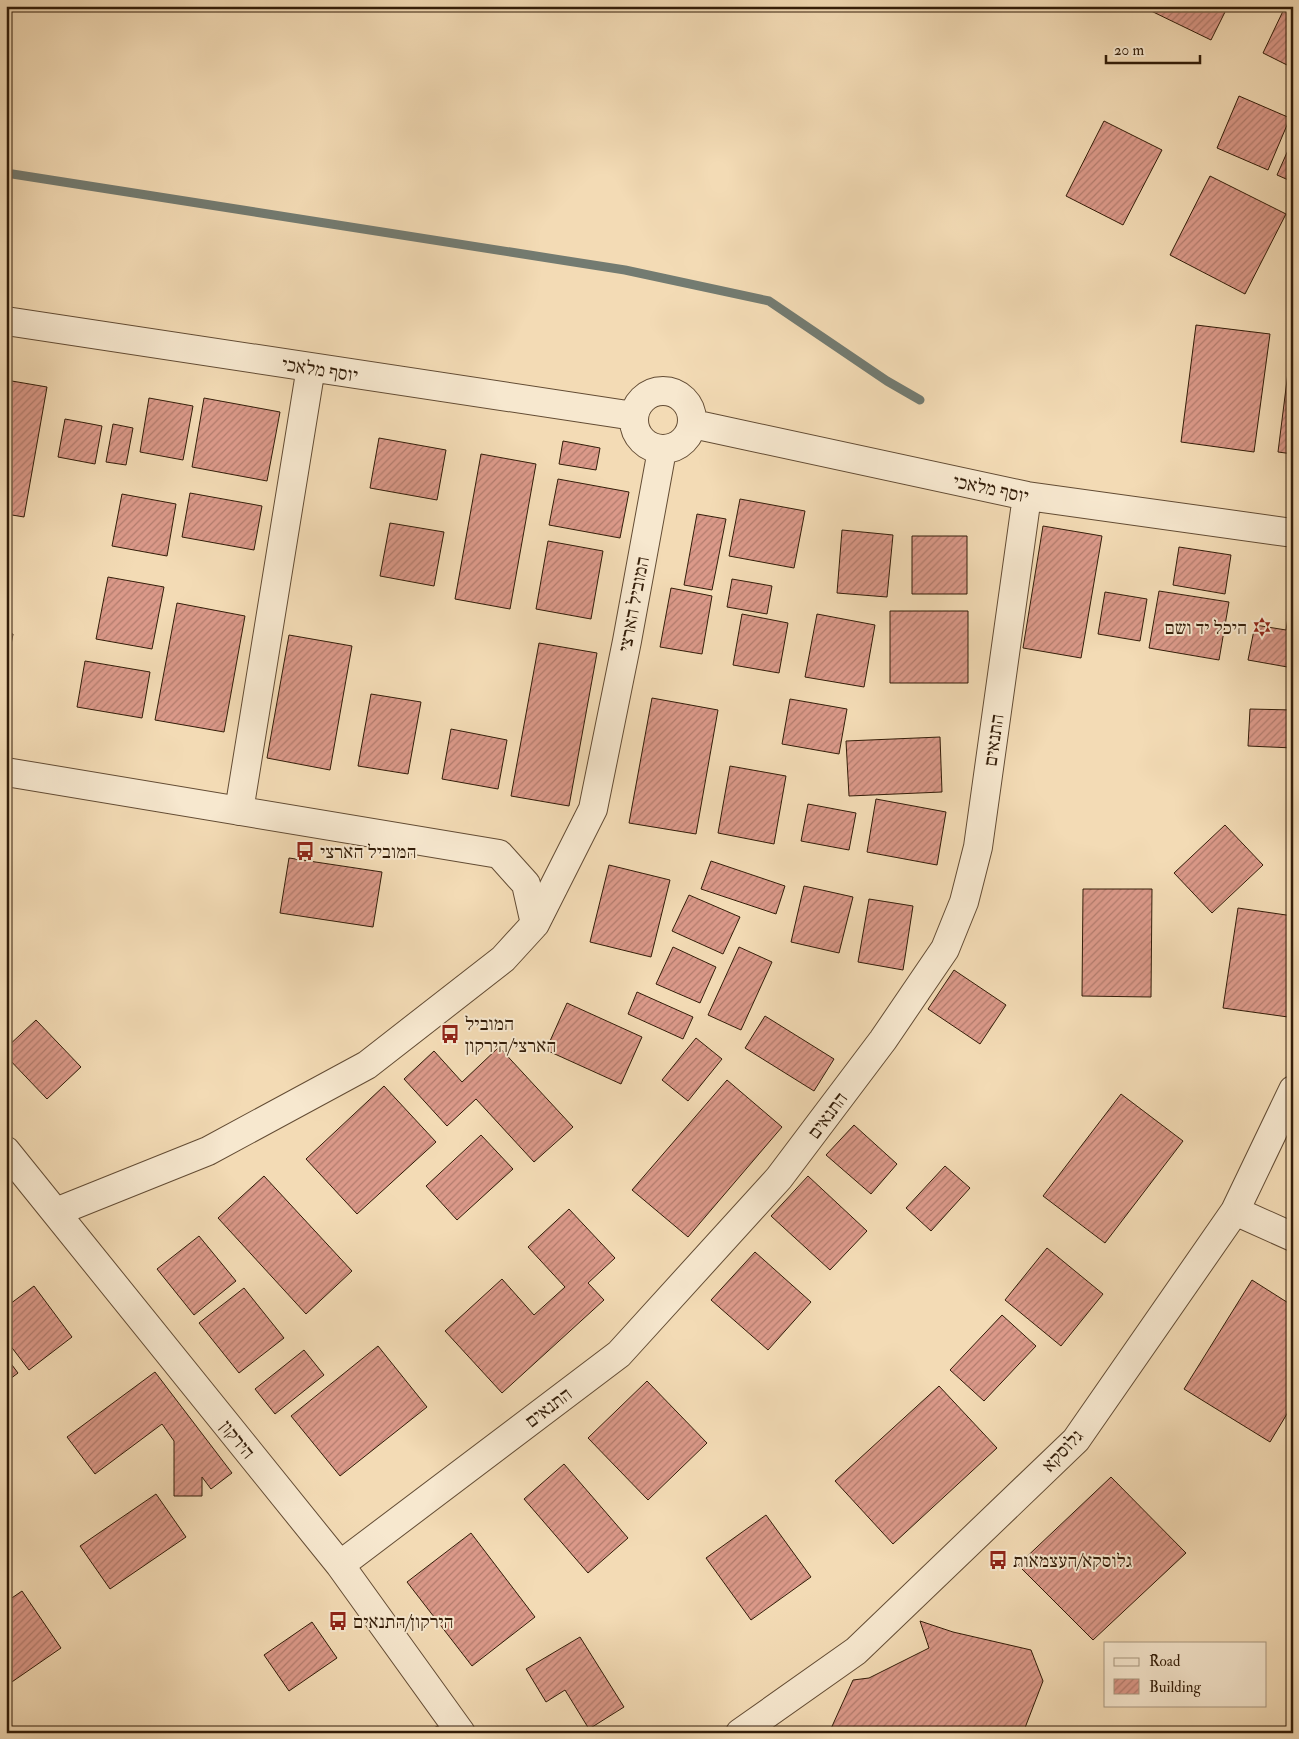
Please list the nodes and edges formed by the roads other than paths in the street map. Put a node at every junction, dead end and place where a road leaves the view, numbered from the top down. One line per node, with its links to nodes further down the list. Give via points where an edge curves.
1 (6, 321): 2 (street, יוסף מלאכי)
2 (311, 367): 3 (street, יוסף מלאכי); 9 (street)
3 (634, 416): 4 (street, via 638,404 645,397 665,390 688,404); 5 (street, via 638,436 645,444)
4 (693, 424): 5 (street, via 681,444); 6 (street, יוסף מלאכי)
5 (662, 450): 10 (street, המוביל הארצי, via 593,808)
6 (1027, 496): 7 (street, יוסף מלאכי); 16 (street, התנאים, via 978,847 964,902 945,950 883,1040 779,1178 619,1354)
7 (1293, 533)
8 (6, 772): 9 (street)
9 (239, 811): 10 (street, via 499,854 526,884)
10 (535, 924): 14 (street, המוביל הארצי, via 503,959 367,1065 208,1152)
11 (1293, 1090): 13 (street, גלוסקא)
12 (6, 1152): 14 (street, הירקון)
13 (1235, 1210): 15 (street); 18 (street, גלוסקא, via 1076,1440 856,1651)
14 (56, 1212): 16 (street, הירקון)
15 (1293, 1237)
16 (340, 1565): 17 (street, הירקון)
17 (461, 1733)
18 (740, 1733)

